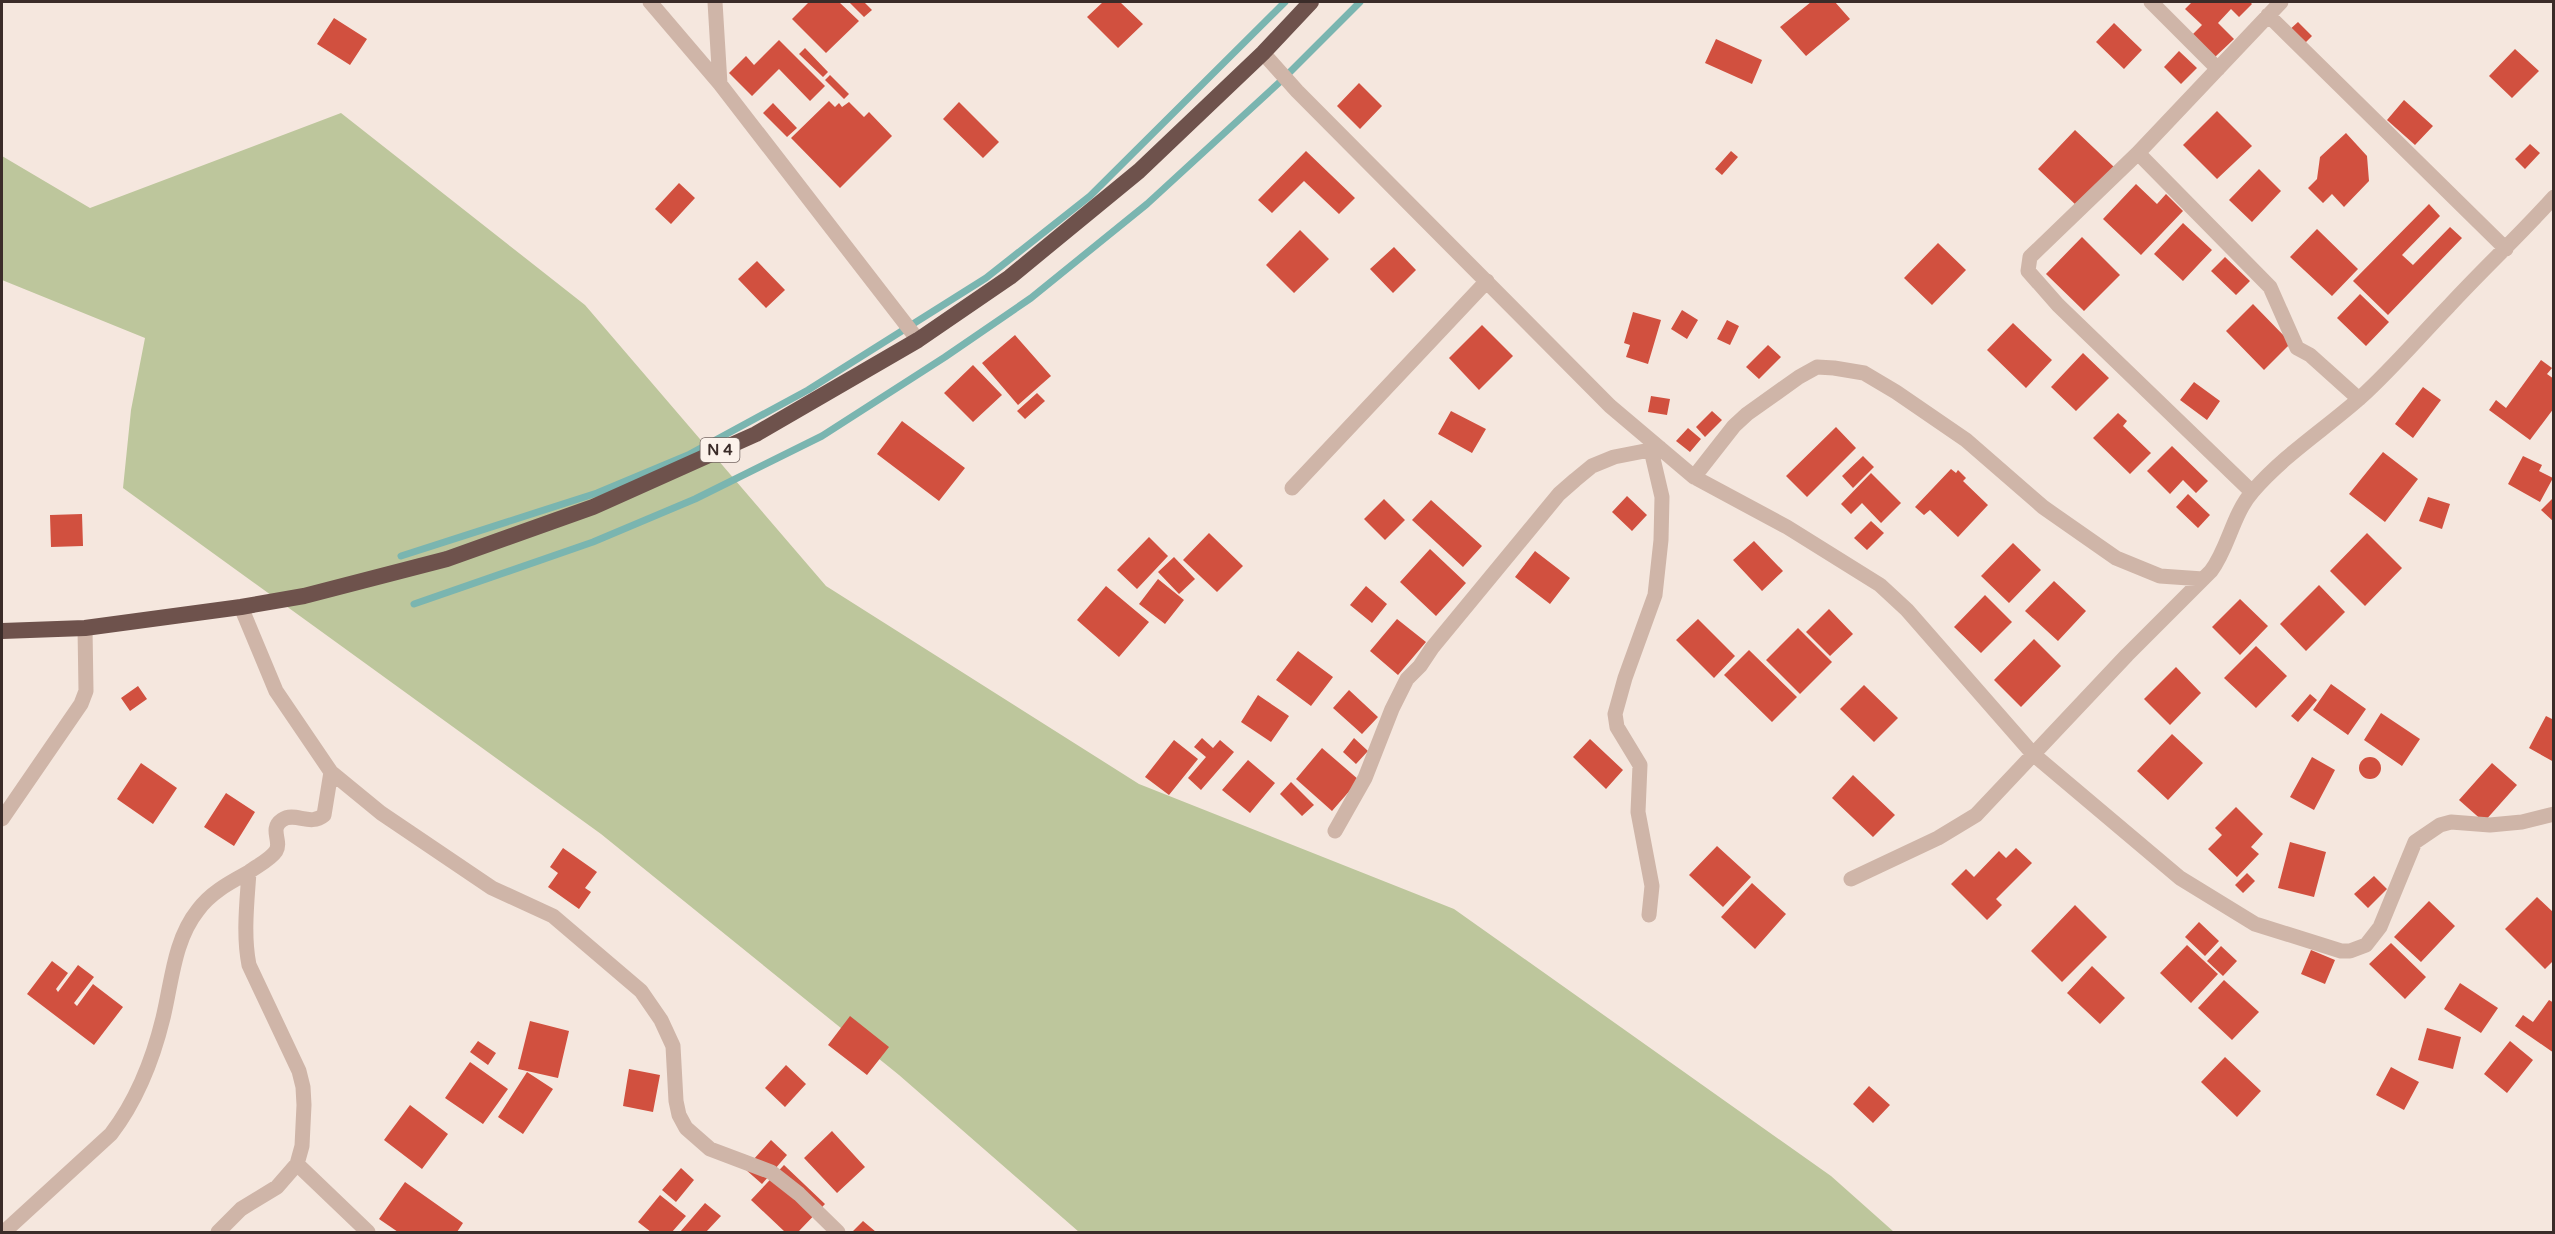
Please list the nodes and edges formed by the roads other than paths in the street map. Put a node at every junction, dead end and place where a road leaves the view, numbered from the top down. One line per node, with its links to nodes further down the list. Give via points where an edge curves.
1 (650, 2): 9 (street)
2 (715, 2): 9 (street)
3 (1311, 2): 7 (highway, N 4)
4 (2151, 2): 8 (street)
5 (2281, 2): 6 (street)
6 (2268, 15): 8 (street); 12 (street)
7 (1263, 53): 13 (street); 14 (highway, N 4, via 1139,171 1052,244)
8 (2218, 69): 10 (street)
9 (720, 84): 14 (street)
10 (2138, 153): 15 (street, via 2270,287 2297,348); 19 (street, via 2030,257 2028,271 2058,305)
11 (2553, 197): 12 (street)
12 (2506, 249): 15 (street)
13 (1487, 281): 16 (street); 18 (street)
14 (918, 340): 21 (highway, N 4, via 756,434 593,507 447,559 304,596)
15 (2359, 399): 19 (street)
16 (1655, 449): 17 (street); 28 (street, via 1592,466 1559,494 1407,679 1365,778); 31 (street, via 1662,497 1655,595 1615,714 1617,727 1640,765 1638,812 1652,886)
17 (1694, 477): 20 (street, via 1734,426 1799,377 1817,368 1864,373 1966,440 2043,507 2116,558 2160,576); 24 (street, via 1787,527 1881,585)
18 (1293, 488)
19 (2252, 492): 20 (street, via 2237,514 2219,560)
20 (2203, 579): 24 (street)
21 (241, 607): 22 (highway, N 4); 25 (street, via 276,691)
22 (85, 627): 23 (highway, N 4); 27 (street, via 86,691 81,704)
23 (2, 631)
24 (2033, 754): 26 (street, via 2188,883 2255,924 2341,951 2359,948 2373,938 2415,842 2440,825 2522,822); 30 (street, via 1976,815 1938,838)
25 (331, 772): 29 (street, via 324,815 313,821 281,821 276,828 278,848); 36 (street, via 381,813 492,888 546,911 641,991 673,1046 676,1101 686,1128 699,1142 721,1155 771,1172)
26 (2553, 814)
27 (2, 819)
28 (1335, 831)
29 (249, 872): 32 (street, via 249,965 303,1087 302,1146); 33 (street, via 209,897 184,933 163,1021 140,1087 122,1119 111,1134)
30 (1851, 879)
31 (1649, 915)
32 (297, 1164): 34 (street, via 277,1186 242,1209); 35 (street)
33 (4, 1233)
34 (218, 1233)
35 (368, 1233)
36 (838, 1233)

